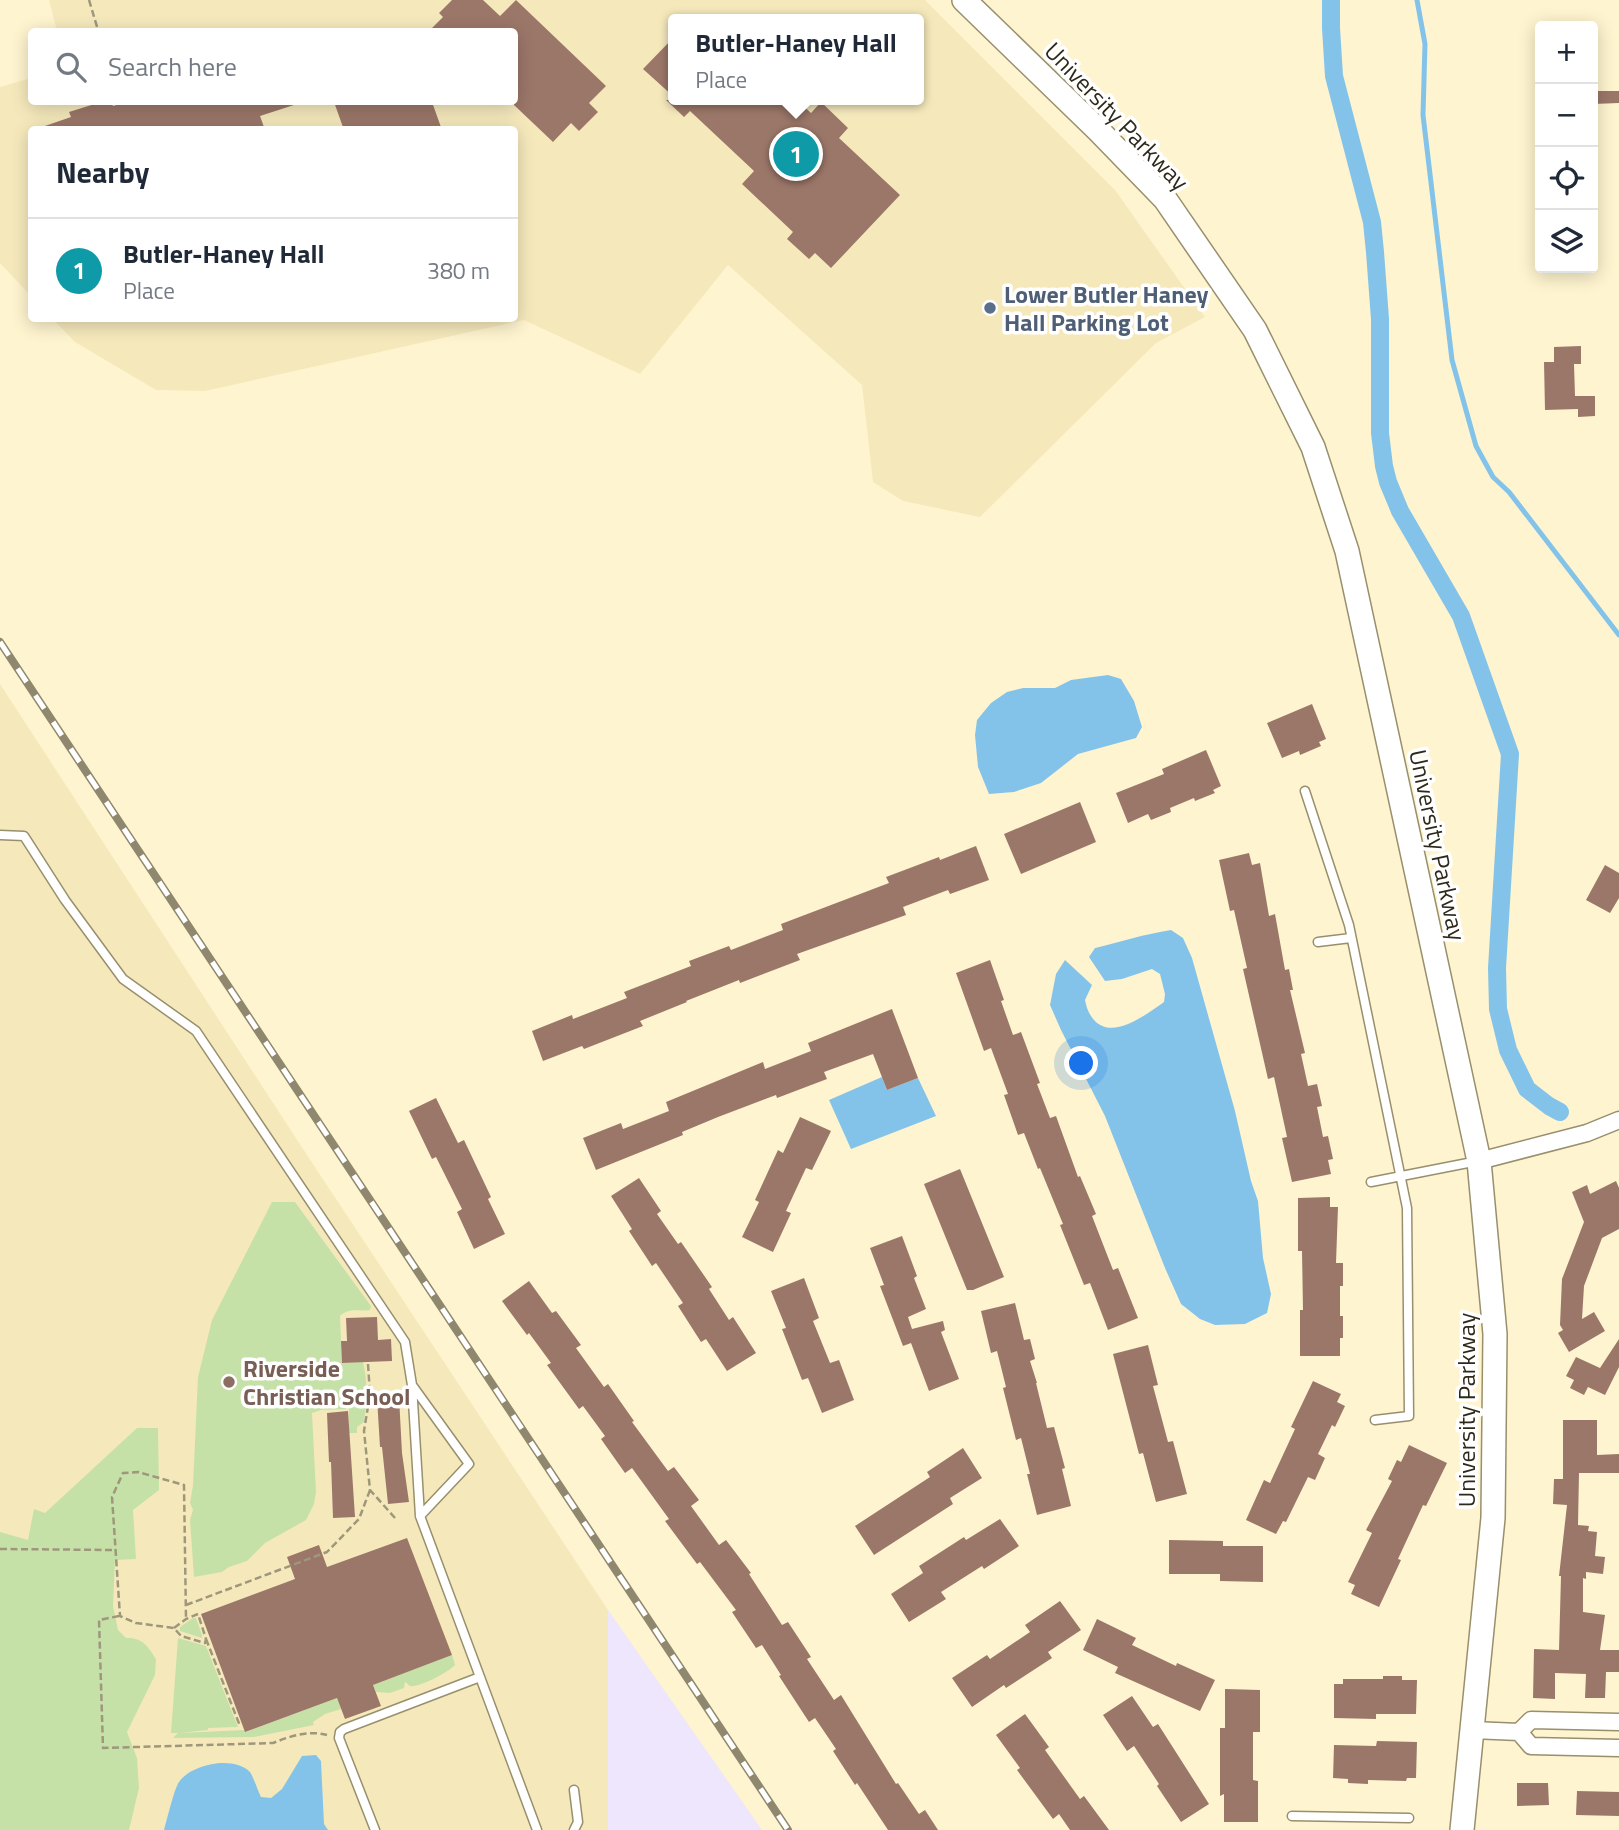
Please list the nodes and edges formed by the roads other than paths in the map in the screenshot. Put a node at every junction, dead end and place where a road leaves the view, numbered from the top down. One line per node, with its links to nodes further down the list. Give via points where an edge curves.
1 (964, 0): 7 (main road, University Parkway, via 1165,199 1255,330 1313,447 1347,551)
2 (1305, 791): 4 (lane)
3 (0, 835): 10 (lane, via 24,836 123,979 196,1031 405,1342)
4 (1351, 938): 5 (lane); 8 (lane)
5 (1318, 942)
6 (1619, 1120): 7 (street)
7 (1479, 1161): 8 (lane); 15 (main road, University Parkway, via 1495,1334 1493,1518)
8 (1401, 1176): 9 (lane); 11 (lane, via 1407,1208 1409,1416)
9 (1371, 1182)
10 (412, 1385): 12 (lane); 12 (lane, via 469,1464)
11 (1376, 1420)
12 (420, 1516): 13 (lane)
13 (480, 1677): 21 (lane, via 340,1732); 22 (lane)
14 (1619, 1722): 16 (street, via 1531,1720)
15 (1472, 1730): 16 (street); 24 (main road, University Parkway)
16 (1519, 1732): 17 (street, via 1531,1746)
17 (1619, 1748)
18 (574, 1790): 23 (lane, via 578,1822)
19 (1292, 1815): 20 (lane)
20 (1409, 1818)
21 (376, 1830)
22 (537, 1830)
23 (574, 1830)
24 (1462, 1830)

